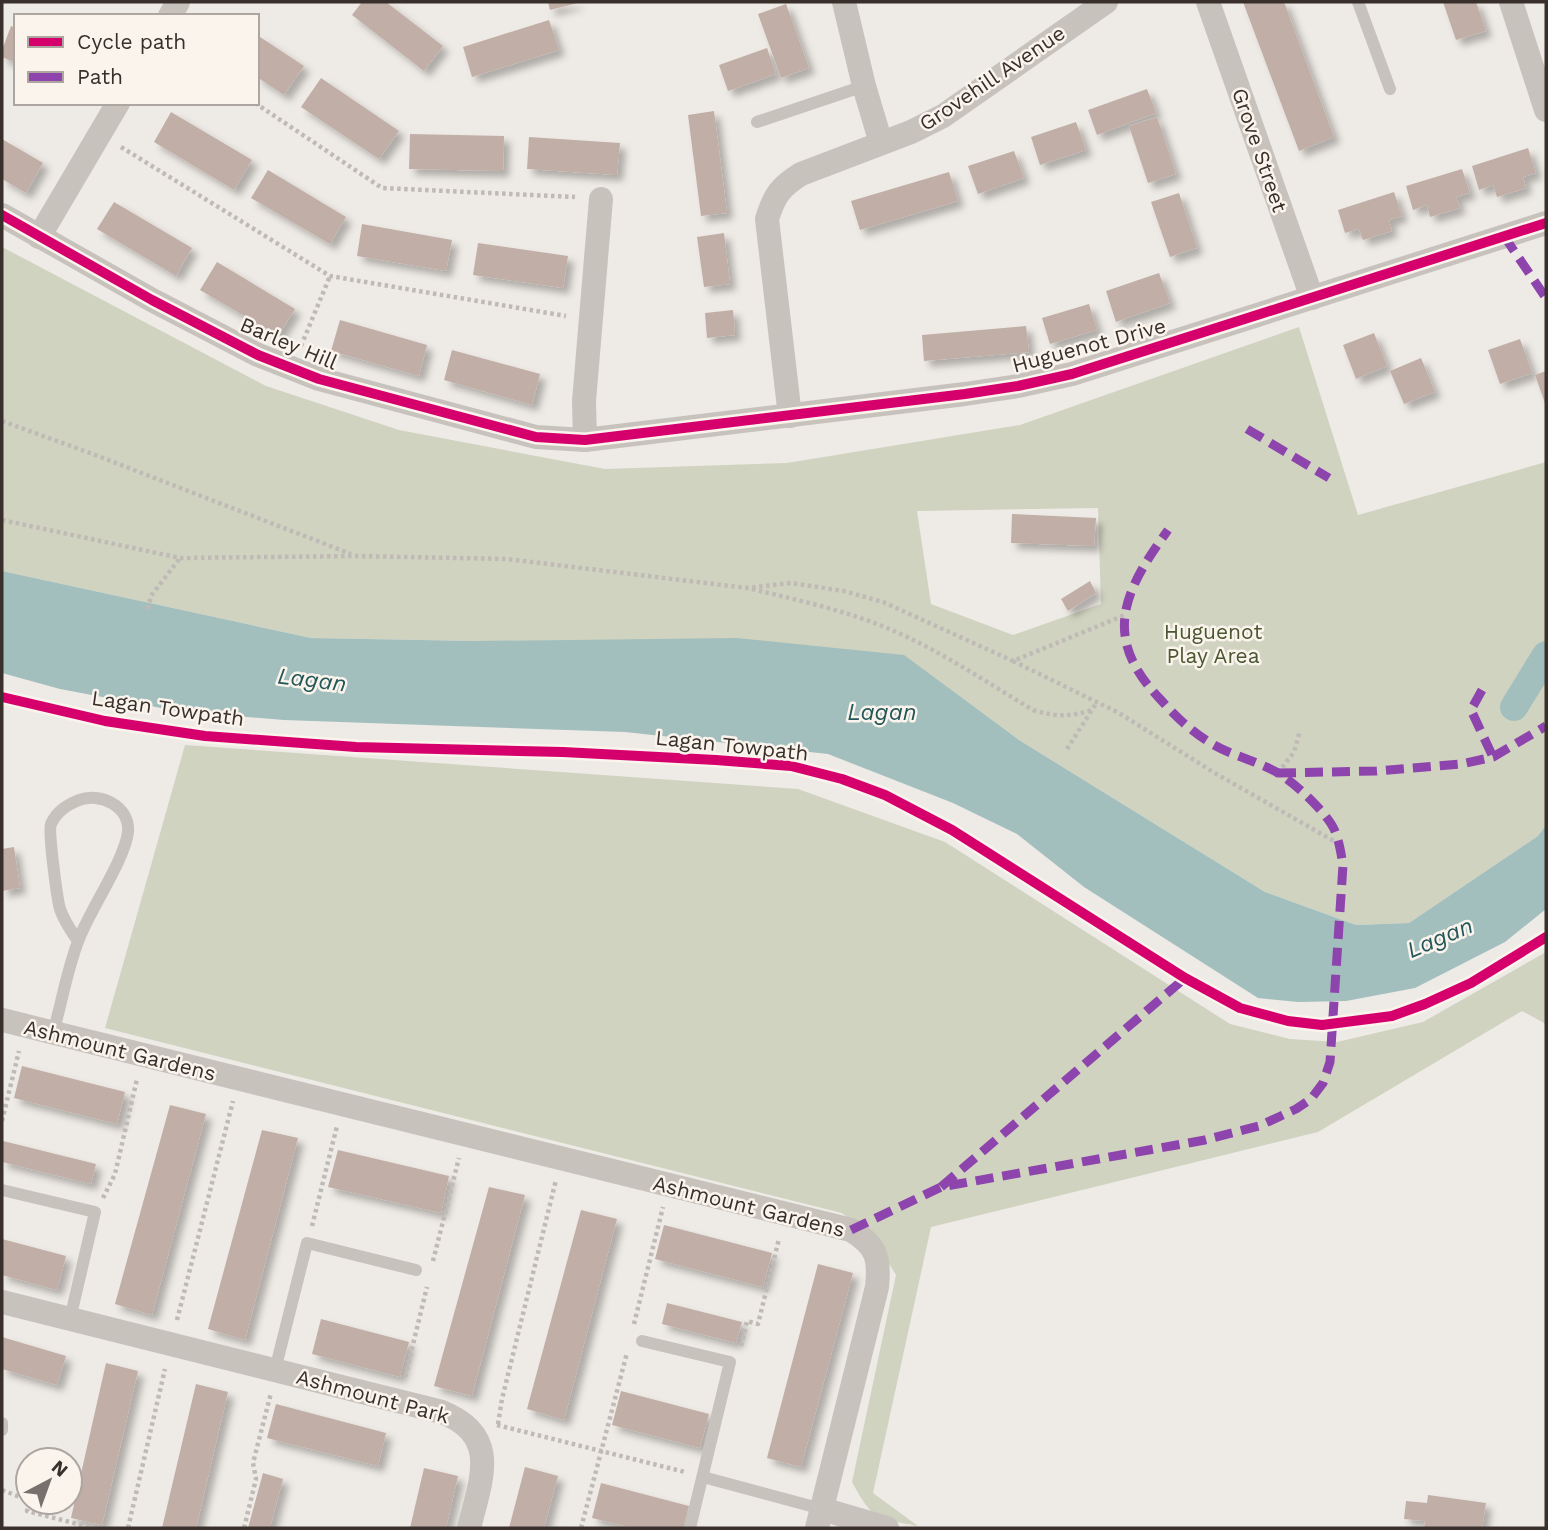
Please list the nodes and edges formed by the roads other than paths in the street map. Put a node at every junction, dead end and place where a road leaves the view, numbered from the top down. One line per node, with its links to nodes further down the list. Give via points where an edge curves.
1 (844, 2): 6 (street)
2 (1106, 2): 11 (street, Grovehill Avenue, via 943,116)
3 (1208, 2): 16 (street, Grove Street)
4 (1358, 2): 7 (lane)
5 (1511, 2): 9 (street)
6 (864, 86): 10 (lane); 11 (street)
7 (1390, 89)
8 (117, 105): 15 (street)
9 (1546, 110)
10 (757, 122)
11 (881, 143): 17 (street, Grovehill Avenue, via 801,174 785,183 773,200 767,219)
12 (601, 199): 18 (street, via 584,401)
13 (2, 215): 15 (street, Barley Hill)
14 (1546, 223): 16 (street, Huguenot Drive)
15 (39, 237): 18 (street, Barley Hill, via 258,355 319,379 536,437)
16 (1311, 298): 17 (street, Huguenot Drive, via 1072,374 1018,386)
17 (790, 416): 18 (street, Huguenot Drive)
18 (585, 440)
19 (78, 942): 19 (lane, via 59,907 49,827 67,805 85,798 104,798 126,818 128,832); 21 (lane)
20 (14, 1023): 21 (street, Ashmount Gardens)
21 (53, 1032): 31 (street, Ashmount Gardens, via 851,1230 871,1245 879,1268 877,1287)
22 (2, 1190): 25 (lane, via 95,1212)
23 (416, 1270): 27 (lane, via 307,1243)
24 (2, 1302): 25 (street, Ashmount Park)
25 (70, 1319): 27 (street, Ashmount Park)
26 (642, 1341): 30 (lane, via 730,1362)
27 (275, 1370): 32 (street, Ashmount Park, via 460,1420 473,1431 484,1463)
28 (2, 1423): 29 (lane)
29 (2, 1430)
30 (703, 1477): 31 (lane); 33 (lane)
31 (819, 1519): 34 (street)
32 (470, 1528)
33 (690, 1528)
34 (887, 1528)

